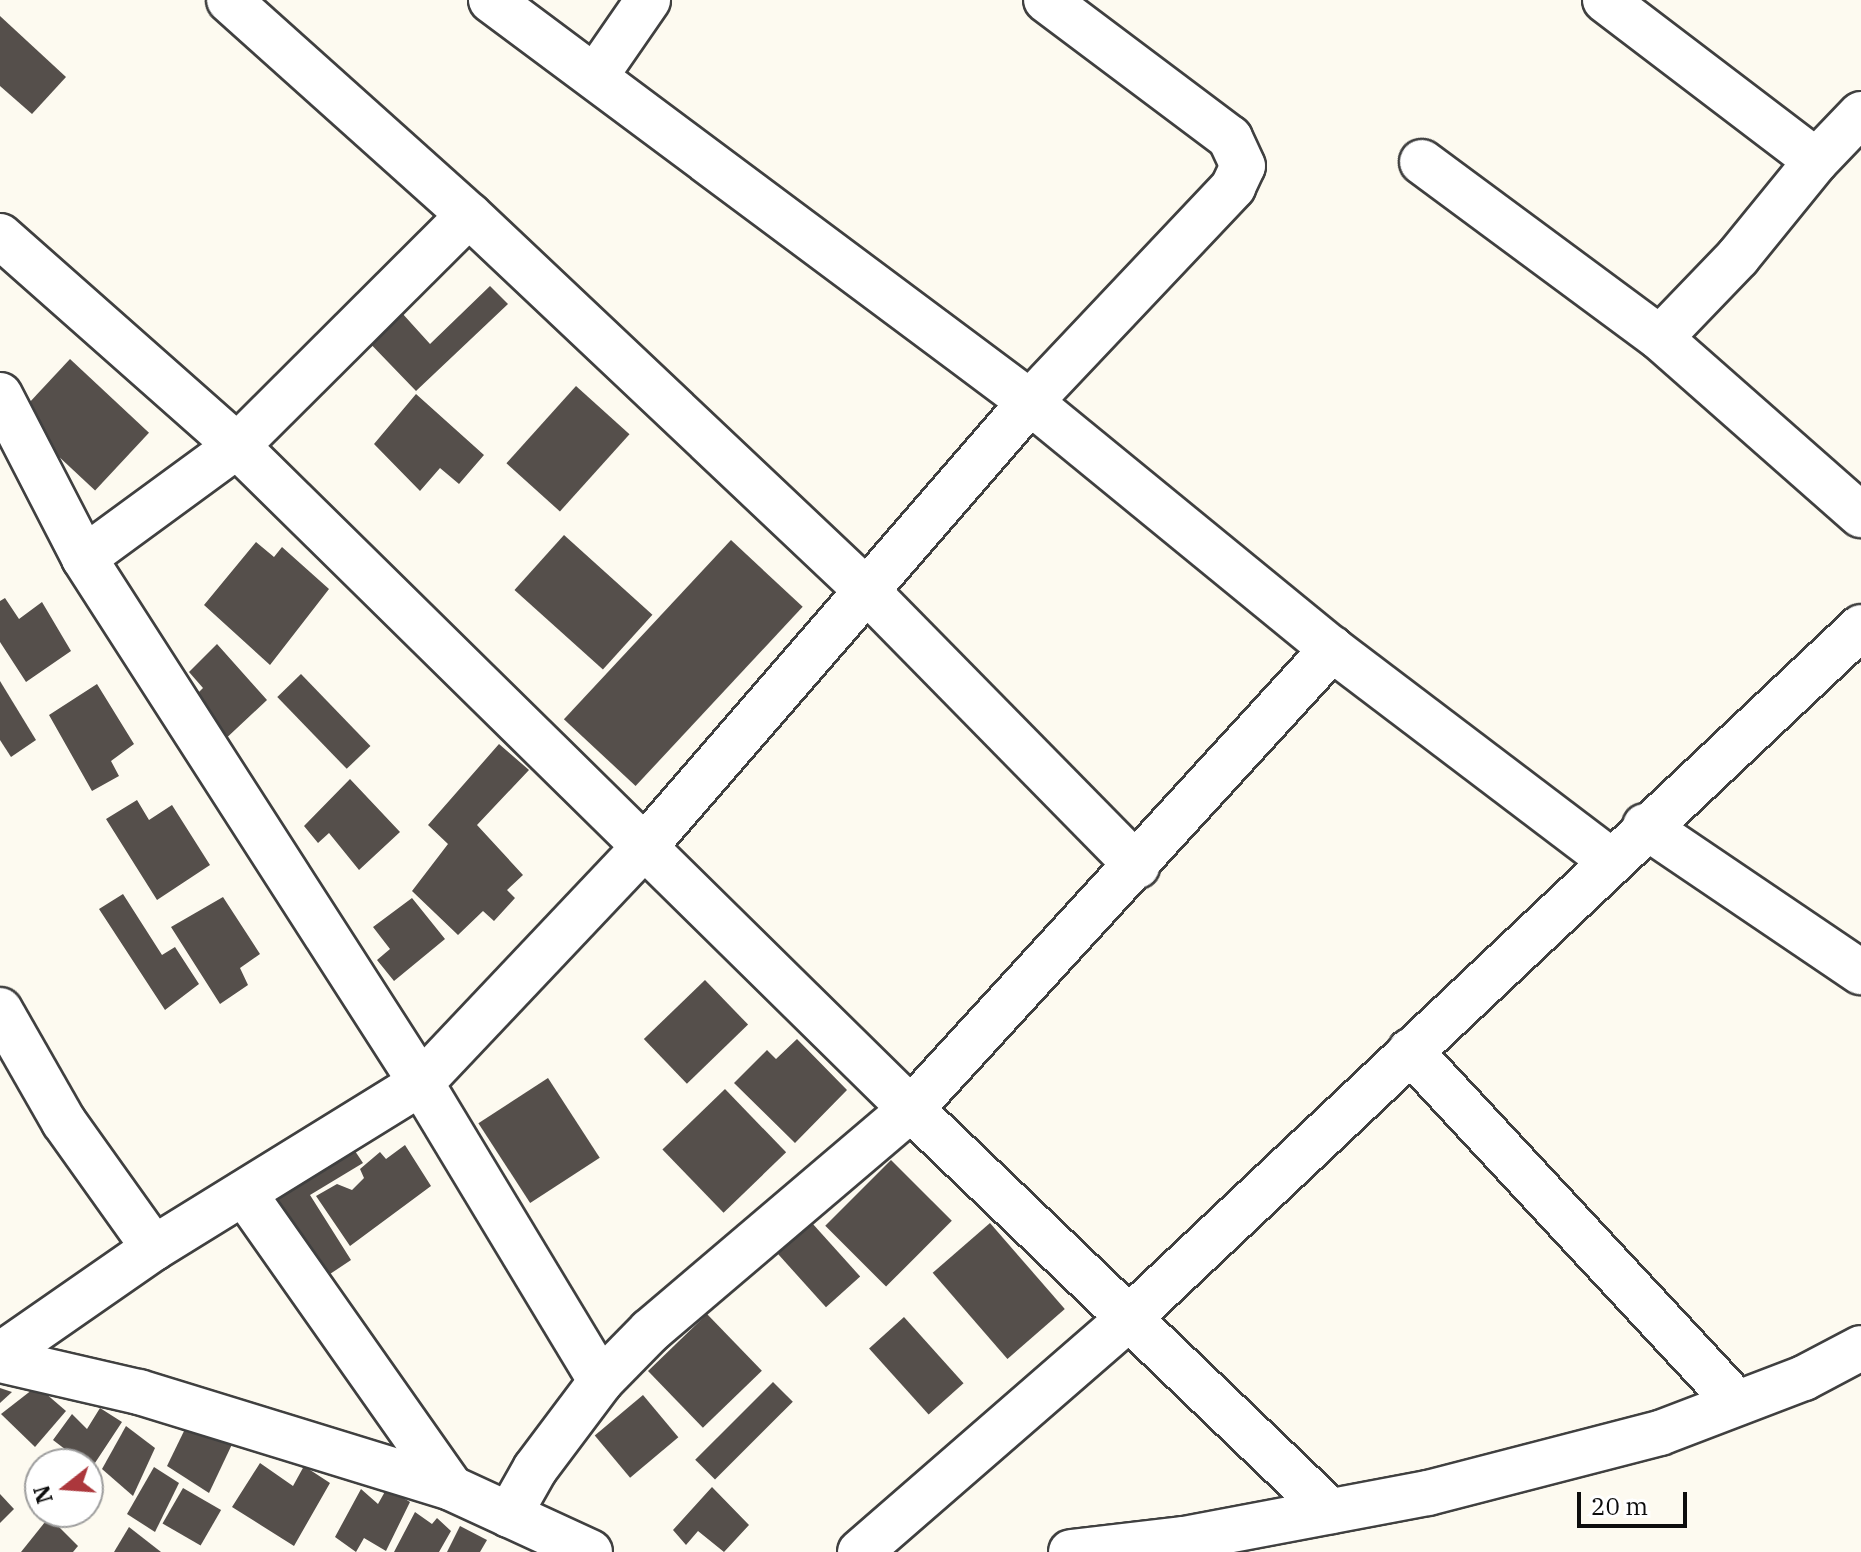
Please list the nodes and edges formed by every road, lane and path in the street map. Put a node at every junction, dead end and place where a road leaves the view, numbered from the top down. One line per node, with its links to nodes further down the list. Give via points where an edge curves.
1 (229, 0): 10 (street)
2 (491, 0): 6 (street)
3 (648, 0): 6 (street)
4 (1046, 0): 14 (street, via 1230,138 1243,166 1233,187)
5 (1605, 0): 8 (street)
6 (597, 74): 14 (street)
7 (1861, 114): 8 (street)
8 (1816, 161): 12 (street, via 1738,257)
9 (1422, 162): 12 (street)
10 (469, 215): 15 (street); 18 (street)
11 (0, 236): 15 (street)
12 (1660, 338): 16 (street)
13 (0, 395): 17 (street)
14 (1030, 402): 18 (street); 20 (street)
15 (237, 446): 17 (street); 22 (street)
16 (1861, 515)
17 (84, 558): 28 (street)
18 (866, 590): 22 (street); 24 (street)
19 (1861, 627): 21 (street)
20 (1332, 649): 23 (street); 24 (street)
21 (1645, 826): 23 (street); 25 (street)
22 (646, 845): 28 (street); 29 (street)
23 (1610, 860): 27 (street)
24 (1137, 866): 29 (street)
25 (1861, 972)
26 (0, 1010): 31 (street, via 64,1122)
27 (1410, 1051): 32 (street); 36 (street)
28 (421, 1083): 30 (street); 35 (street)
29 (911, 1109): 32 (street); 35 (street, via 650,1331)
30 (244, 1193): 31 (street); 37 (street)
31 (154, 1248): 34 (street)
32 (1128, 1319): 38 (street); 41 (street)
33 (1861, 1348): 36 (street, via 1804,1378)
34 (0, 1357): 37 (street, via 139,1392)
35 (601, 1381): 39 (street, via 535,1469)
36 (1737, 1403): 38 (street, via 1660,1433 1428,1493)
37 (451, 1488): 39 (street)
38 (1330, 1511): 42 (street, via 1184,1539)
39 (509, 1515): 40 (street)
40 (590, 1552)
41 (860, 1552)
42 (1071, 1552)

